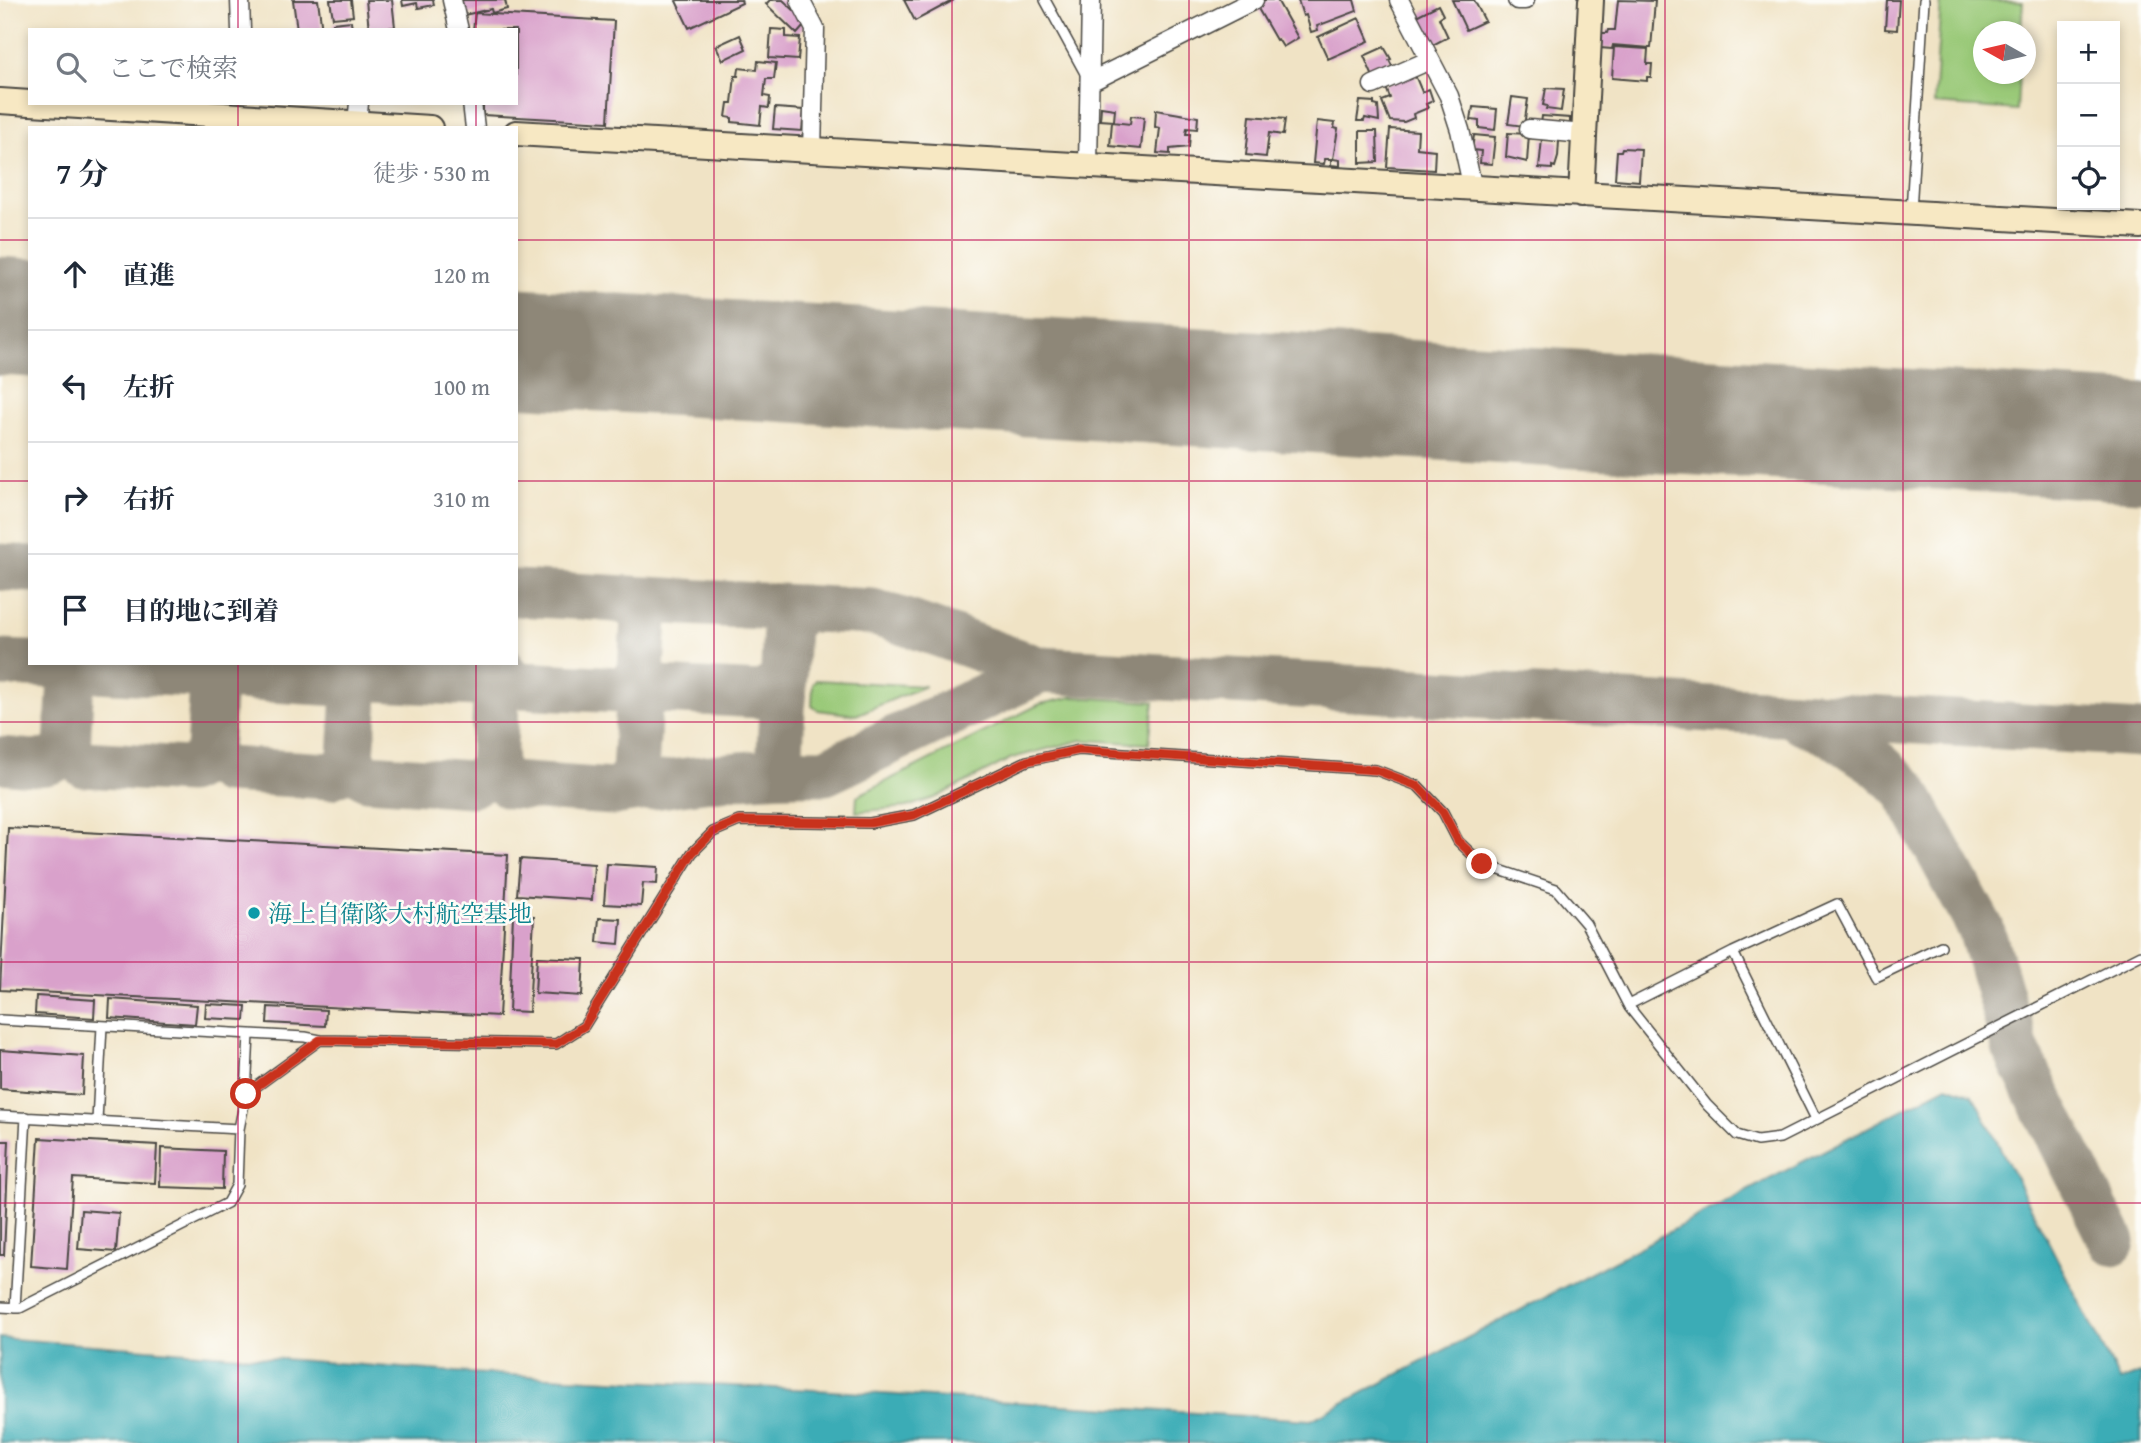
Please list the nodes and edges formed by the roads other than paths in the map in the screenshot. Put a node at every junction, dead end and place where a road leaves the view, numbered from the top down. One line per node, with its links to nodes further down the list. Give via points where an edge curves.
1 (240, 0): 12 (street)
2 (452, 0): 13 (street)
3 (800, 0): 28 (street, via 815,29)
4 (1045, 0): 15 (lane)
5 (1091, 0): 15 (street)
6 (1253, 0): 15 (street)
7 (1399, 0): 14 (street)
8 (1517, 0): 9 (street)
9 (1525, 0)
10 (1591, 0): 27 (street)
11 (1924, 0): 32 (lane)
12 (241, 28)
13 (459, 28)
14 (1430, 60): 16 (street); 30 (street, via 1456,119)
15 (1090, 82): 29 (street)
16 (1373, 85)
17 (0, 101): 18 (street)
18 (28, 103)
19 (89, 105): 21 (street)
20 (472, 105): 24 (street)
21 (237, 110): 22 (street)
22 (358, 113): 23 (street)
23 (420, 126)
24 (475, 126)
25 (1528, 129): 27 (street)
26 (518, 133): 28 (street)
27 (1584, 134): 31 (street)
28 (812, 151): 29 (street)
29 (1088, 165): 30 (street)
30 (1473, 189): 31 (street)
31 (1581, 195): 32 (street)
32 (1911, 213): 33 (street)
33 (2141, 226)
34 (1941, 946): 35 (lane, via 1876,977 1837,904)
35 (1733, 952): 37 (lane); 45 (lane)
36 (2141, 955): 45 (lane)
37 (1628, 1005): 41 (lane, via 1586,924 1556,889 1482,864 1458,841 1443,812 1418,786 1376,770 1079,750 1027,761 914,815 870,823 739,821 713,832 692,853 584,1026 556,1044); 45 (lane, via 1706,1105 1737,1135 1757,1141 1780,1138)
38 (0, 1020): 39 (lane)
39 (102, 1026): 40 (lane); 46 (lane)
40 (249, 1034): 41 (lane); 42 (lane)
41 (320, 1040): 42 (lane)
42 (246, 1094): 47 (lane)
43 (0, 1116): 44 (lane)
44 (26, 1117): 46 (lane); 49 (lane)
45 (1816, 1119)
46 (97, 1121): 47 (lane)
47 (239, 1129): 49 (lane, via 237,1185 227,1203)
48 (0, 1307): 49 (lane)
49 (15, 1308)

